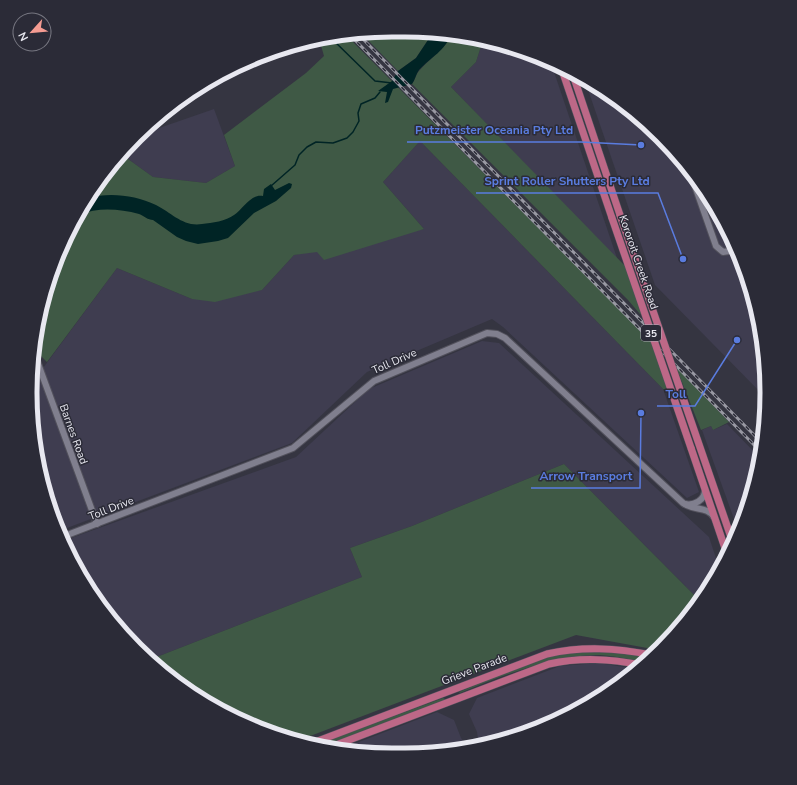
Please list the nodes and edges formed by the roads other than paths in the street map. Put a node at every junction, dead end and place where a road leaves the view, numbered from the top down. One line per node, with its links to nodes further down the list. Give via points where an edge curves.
1 (569, 78): 7 (main road, Kororoit Creek Road / 35, bridge, via 612,218)
2 (572, 80): 3 (main road, Kororoit Creek Road / 35)
3 (576, 85): 12 (main road, Kororoit Creek Road / 35, bridge)
4 (696, 189): 5 (street, via 716,246 723,252)
5 (731, 251)
6 (38, 365): 10 (street, Barnes Road)
7 (704, 487): 8 (street, via 704,495 699,501 689,505); 9 (main road, Kororoit Creek Road / 35)
8 (683, 503): 9 (street, Toll Drive, via 692,508 709,511); 10 (street, Toll Drive, via 505,338 487,333 374,381 293,448)
9 (716, 523): 13 (main road, Kororoit Creek Road / 35)
10 (97, 524): 11 (street, Toll Drive)
11 (67, 535)
12 (730, 535)
13 (724, 547)
14 (645, 654): 16 (main road, Grieve Parade, via 611,648 577,648 547,654)
15 (634, 664): 17 (main road, Grieve Parade, via 594,658 549,664)
16 (320, 740)
17 (339, 744)

